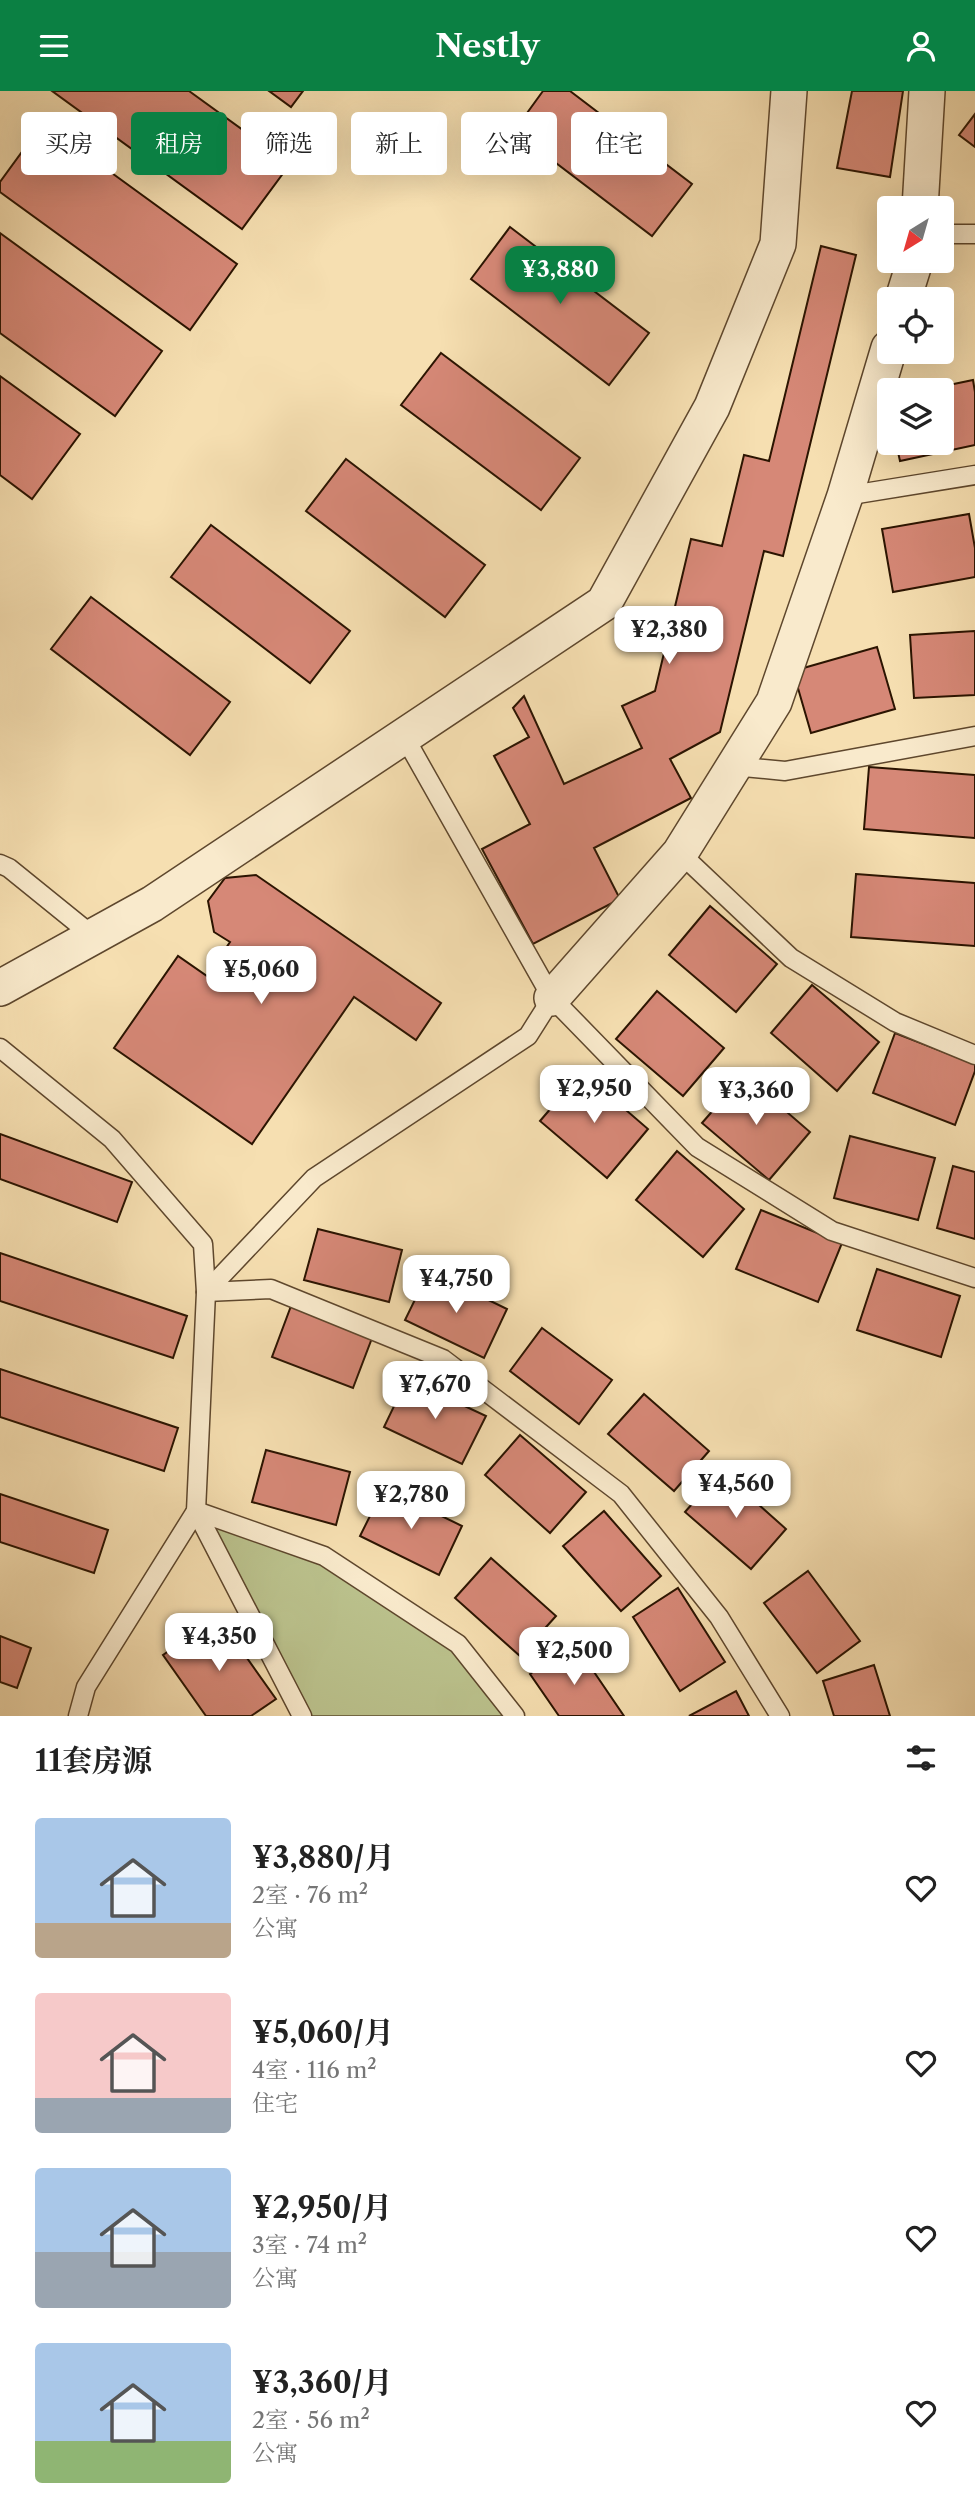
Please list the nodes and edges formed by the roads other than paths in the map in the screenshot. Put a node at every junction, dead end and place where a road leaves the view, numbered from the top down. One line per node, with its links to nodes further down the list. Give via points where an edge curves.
1 (789, 91): 9 (street, via 778,244 712,407 604,603)
2 (928, 91): 3 (street)
3 (921, 196)
4 (954, 234): 5 (lane)
5 (975, 234)
6 (884, 364): 8 (street)
7 (975, 475): 8 (lane)
8 (845, 496): 11 (street, via 774,702)
9 (404, 736): 14 (street, via 152,904); 16 (lane)
10 (975, 736): 11 (lane, via 785,771)
11 (733, 767): 12 (street)
12 (680, 853): 16 (street); 18 (lane, via 791,958 895,1022)
13 (0, 865): 14 (lane)
14 (93, 936): 15 (street)
15 (0, 988)
16 (552, 998): 19 (lane, via 697,1147 832,1231); 20 (lane, via 528,1036 314,1178)
17 (0, 1048): 20 (lane, via 112,1139 203,1244)
18 (975, 1055)
19 (975, 1278)
20 (206, 1293): 21 (lane); 25 (lane, via 271,1289 443,1359 621,1494 719,1616)
21 (196, 1511): 22 (lane, via 86,1687); 23 (lane); 24 (lane, via 324,1556 458,1644)
22 (78, 1716)
23 (302, 1716)
24 (515, 1716)
25 (780, 1716)

